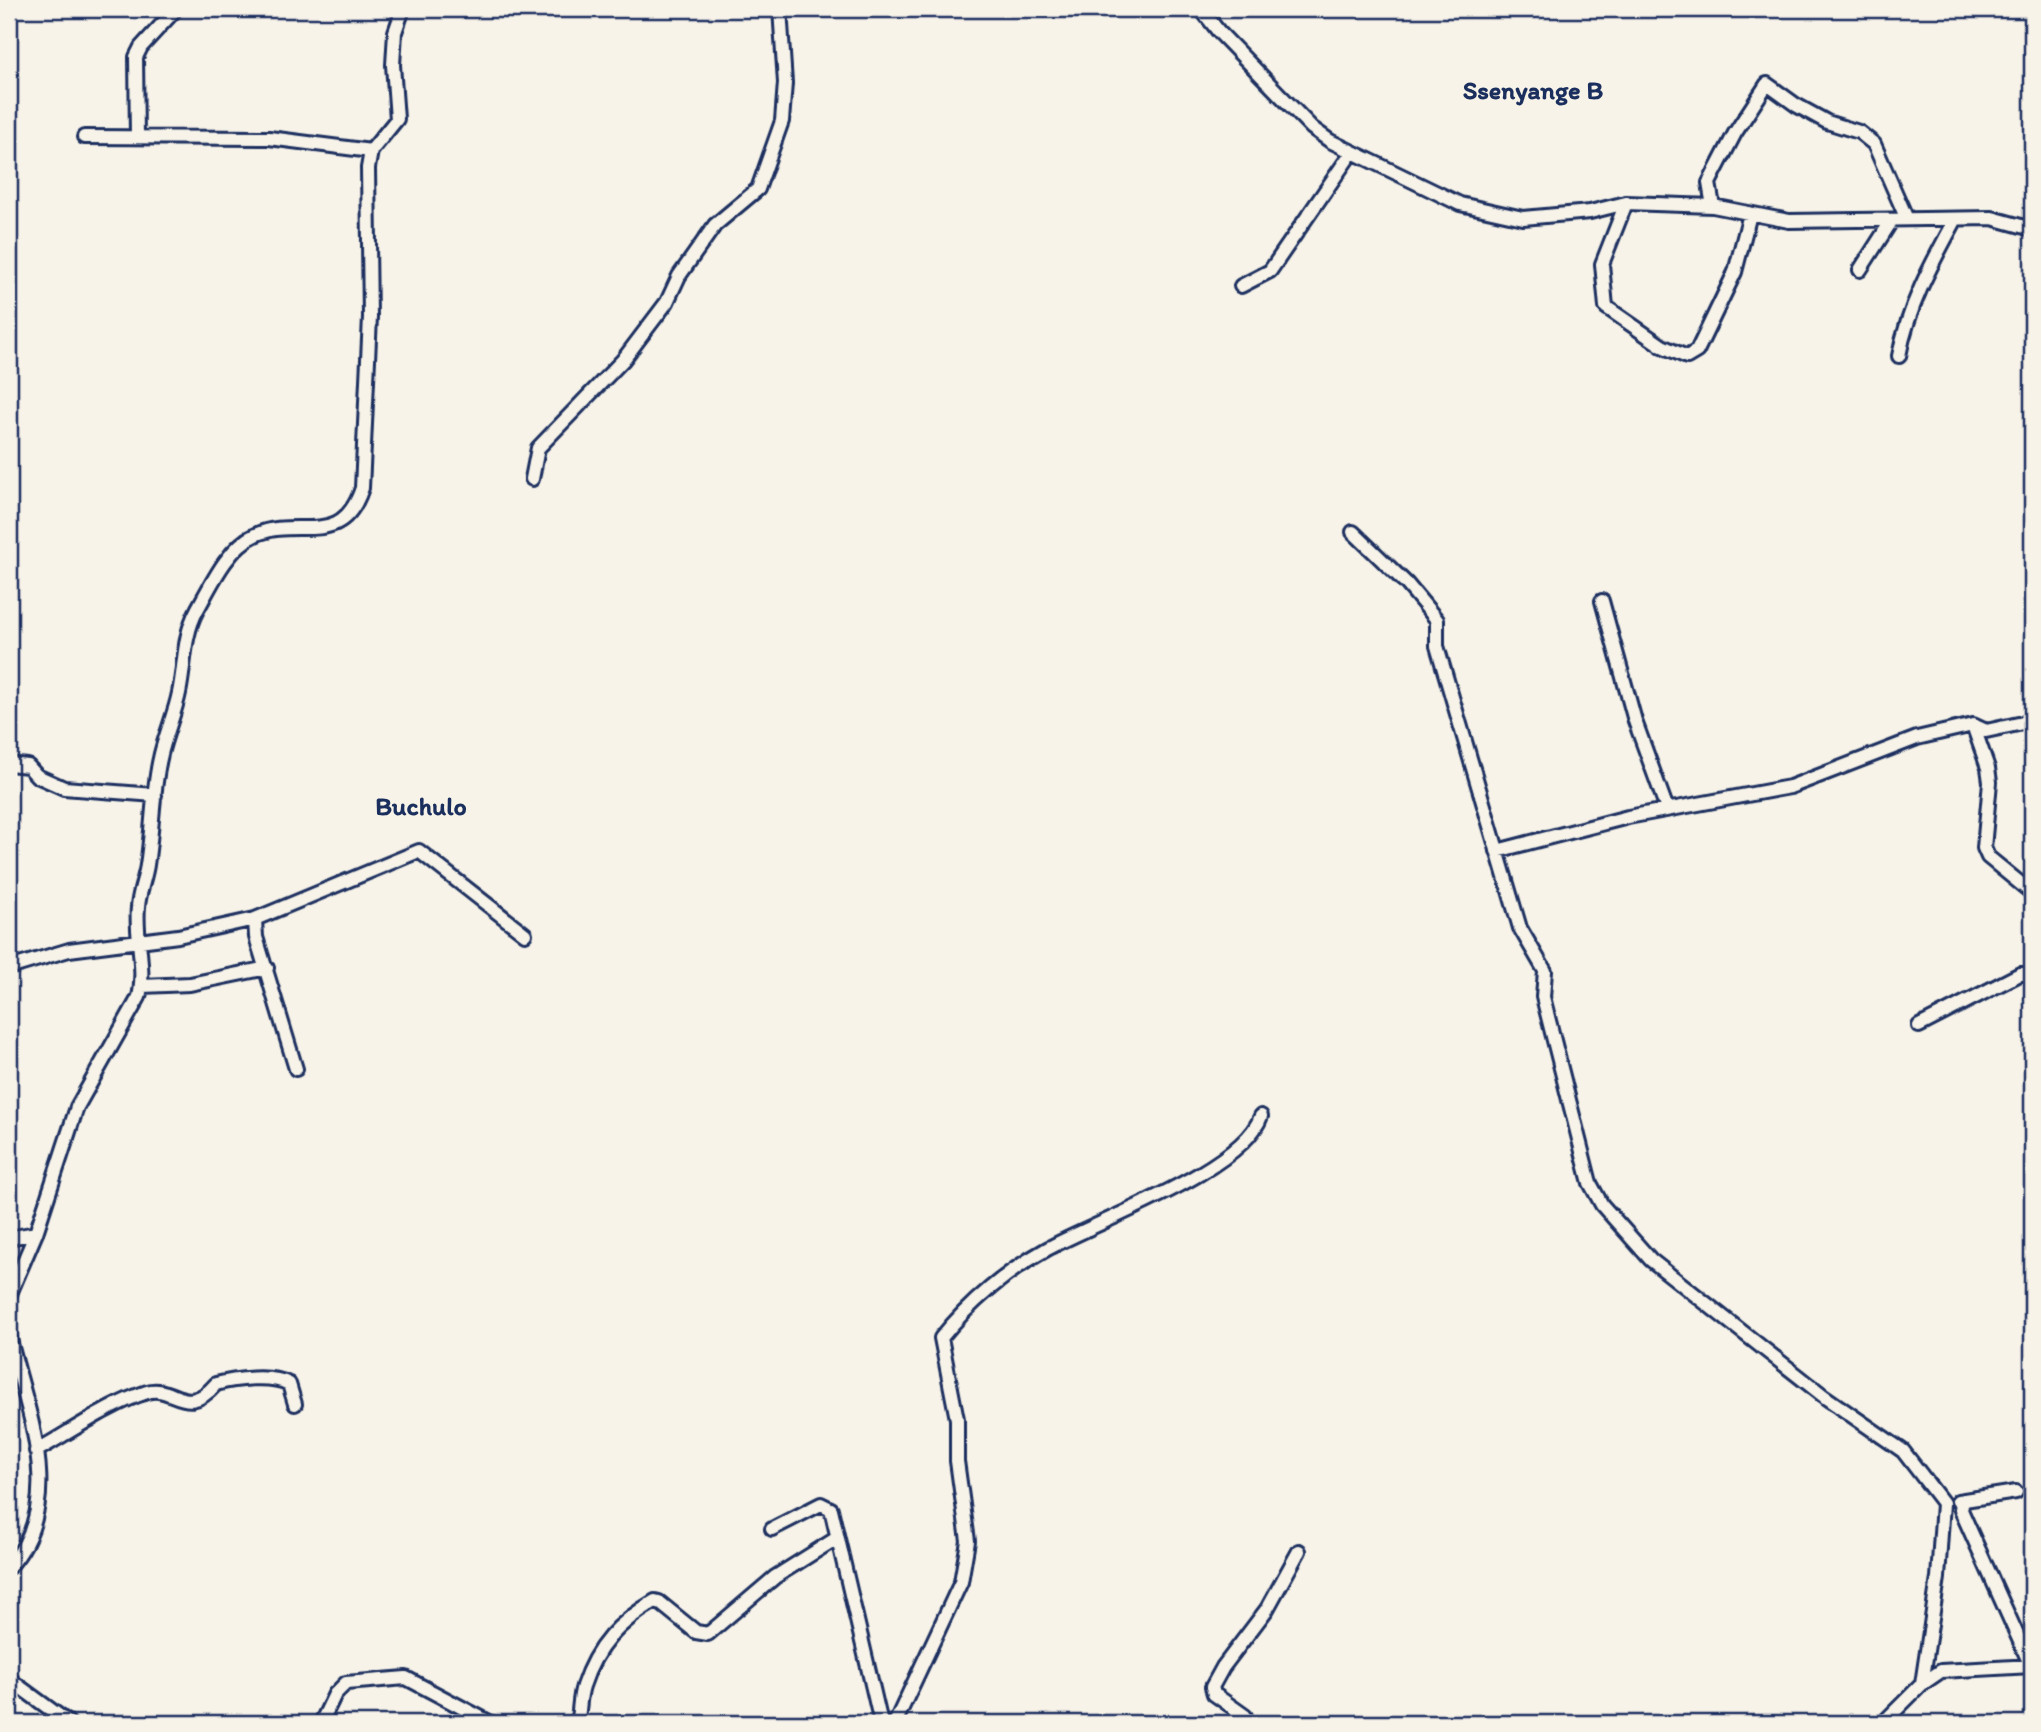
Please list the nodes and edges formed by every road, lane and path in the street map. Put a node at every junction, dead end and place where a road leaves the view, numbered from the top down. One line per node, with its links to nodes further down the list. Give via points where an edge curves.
1 (176, 9): 6 (street, via 136,57)
2 (403, 9): 7 (street, via 395,32 393,65 397,119)
3 (780, 9): 19 (street, via 785,83 782,121 758,189 715,225 679,276 667,302 623,360 538,448)
4 (1201, 9): 8 (street, via 1312,128)
5 (84, 137): 6 (street)
6 (137, 137): 7 (street, via 269,138)
7 (371, 151): 25 (street, via 370,317 359,496 349,514 336,524 322,529 267,531 236,548 196,612 187,636 180,691 161,755)
8 (1352, 152): 9 (street, via 1460,204 1495,214 1523,218 1590,212); 17 (street, via 1270,271)
9 (1626, 203): 10 (street); 11 (street, via 1602,264 1606,307 1662,346 1687,357 1700,345 1735,272)
10 (1713, 206): 11 (street); 12 (street, via 1709,183 1767,83 1796,105 1859,132 1874,144)
11 (1750, 214): 14 (street, via 1789,221)
12 (1906, 217): 13 (street); 14 (street)
13 (1956, 219): 15 (street, via 1992,218); 18 (street, via 1911,308)
14 (1892, 220): 16 (street)
15 (2032, 229)
16 (1860, 270)
17 (1241, 286)
18 (1899, 356)
19 (531, 479)
20 (1353, 532): 27 (street, via 1408,584 1437,620 1437,646)
21 (1602, 601): 26 (street, via 1635,721)
22 (2032, 721): 23 (street, via 1986,731)
23 (1973, 725): 26 (street, via 1917,738 1790,786); 28 (street, via 1990,782 1984,848 1988,857)
24 (9, 764): 25 (street, via 28,766 37,776 64,788)
25 (155, 795): 31 (street)
26 (1667, 809): 27 (street)
27 (1497, 850): 47 (street, via 1520,928 1545,971 1543,997 1590,1183 1602,1205 1651,1260 1825,1397 1903,1451)
28 (2032, 893)
29 (255, 919): 30 (street, via 419,851); 31 (street); 33 (street)
30 (525, 934)
31 (137, 940): 32 (street, via 69,950); 35 (street)
32 (9, 968)
33 (267, 968): 35 (street, via 190,984); 37 (street)
34 (2032, 974): 36 (street, via 2020,974)
35 (142, 986): 39 (street, via 76,1107)
36 (1919, 1026)
37 (296, 1069)
38 (1261, 1116): 60 (street, via 1256,1129 1235,1148 1187,1181 1045,1250 965,1309 941,1338 957,1419 957,1461 968,1541 961,1582)
39 (36, 1233): 40 (street); 41 (street)
40 (9, 1238)
41 (9, 1296)
42 (9, 1335): 44 (street)
43 (295, 1404): 44 (street, via 289,1384 277,1377 228,1380 192,1400 149,1392)
44 (36, 1451): 51 (street, via 41,1479 34,1531)
45 (2017, 1492): 46 (street)
46 (1963, 1500): 47 (street); 52 (street, via 1961,1510)
47 (1944, 1503): 54 (street)
48 (772, 1529): 49 (street, via 821,1504 831,1509)
49 (837, 1538): 58 (street, via 775,1577 708,1634 696,1632 655,1601 612,1630 583,1685); 59 (street)
50 (1299, 1551): 61 (street, via 1267,1609 1212,1687)
51 (9, 1567)
52 (2032, 1666): 54 (street, via 1941,1671)
53 (9, 1679): 55 (street)
54 (1922, 1684): 62 (street)
55 (69, 1723)
56 (321, 1723): 57 (street, via 346,1683 406,1678)
57 (491, 1723)
58 (577, 1723)
59 (881, 1723)
60 (895, 1723)
61 (1247, 1723)
62 (1883, 1723)

